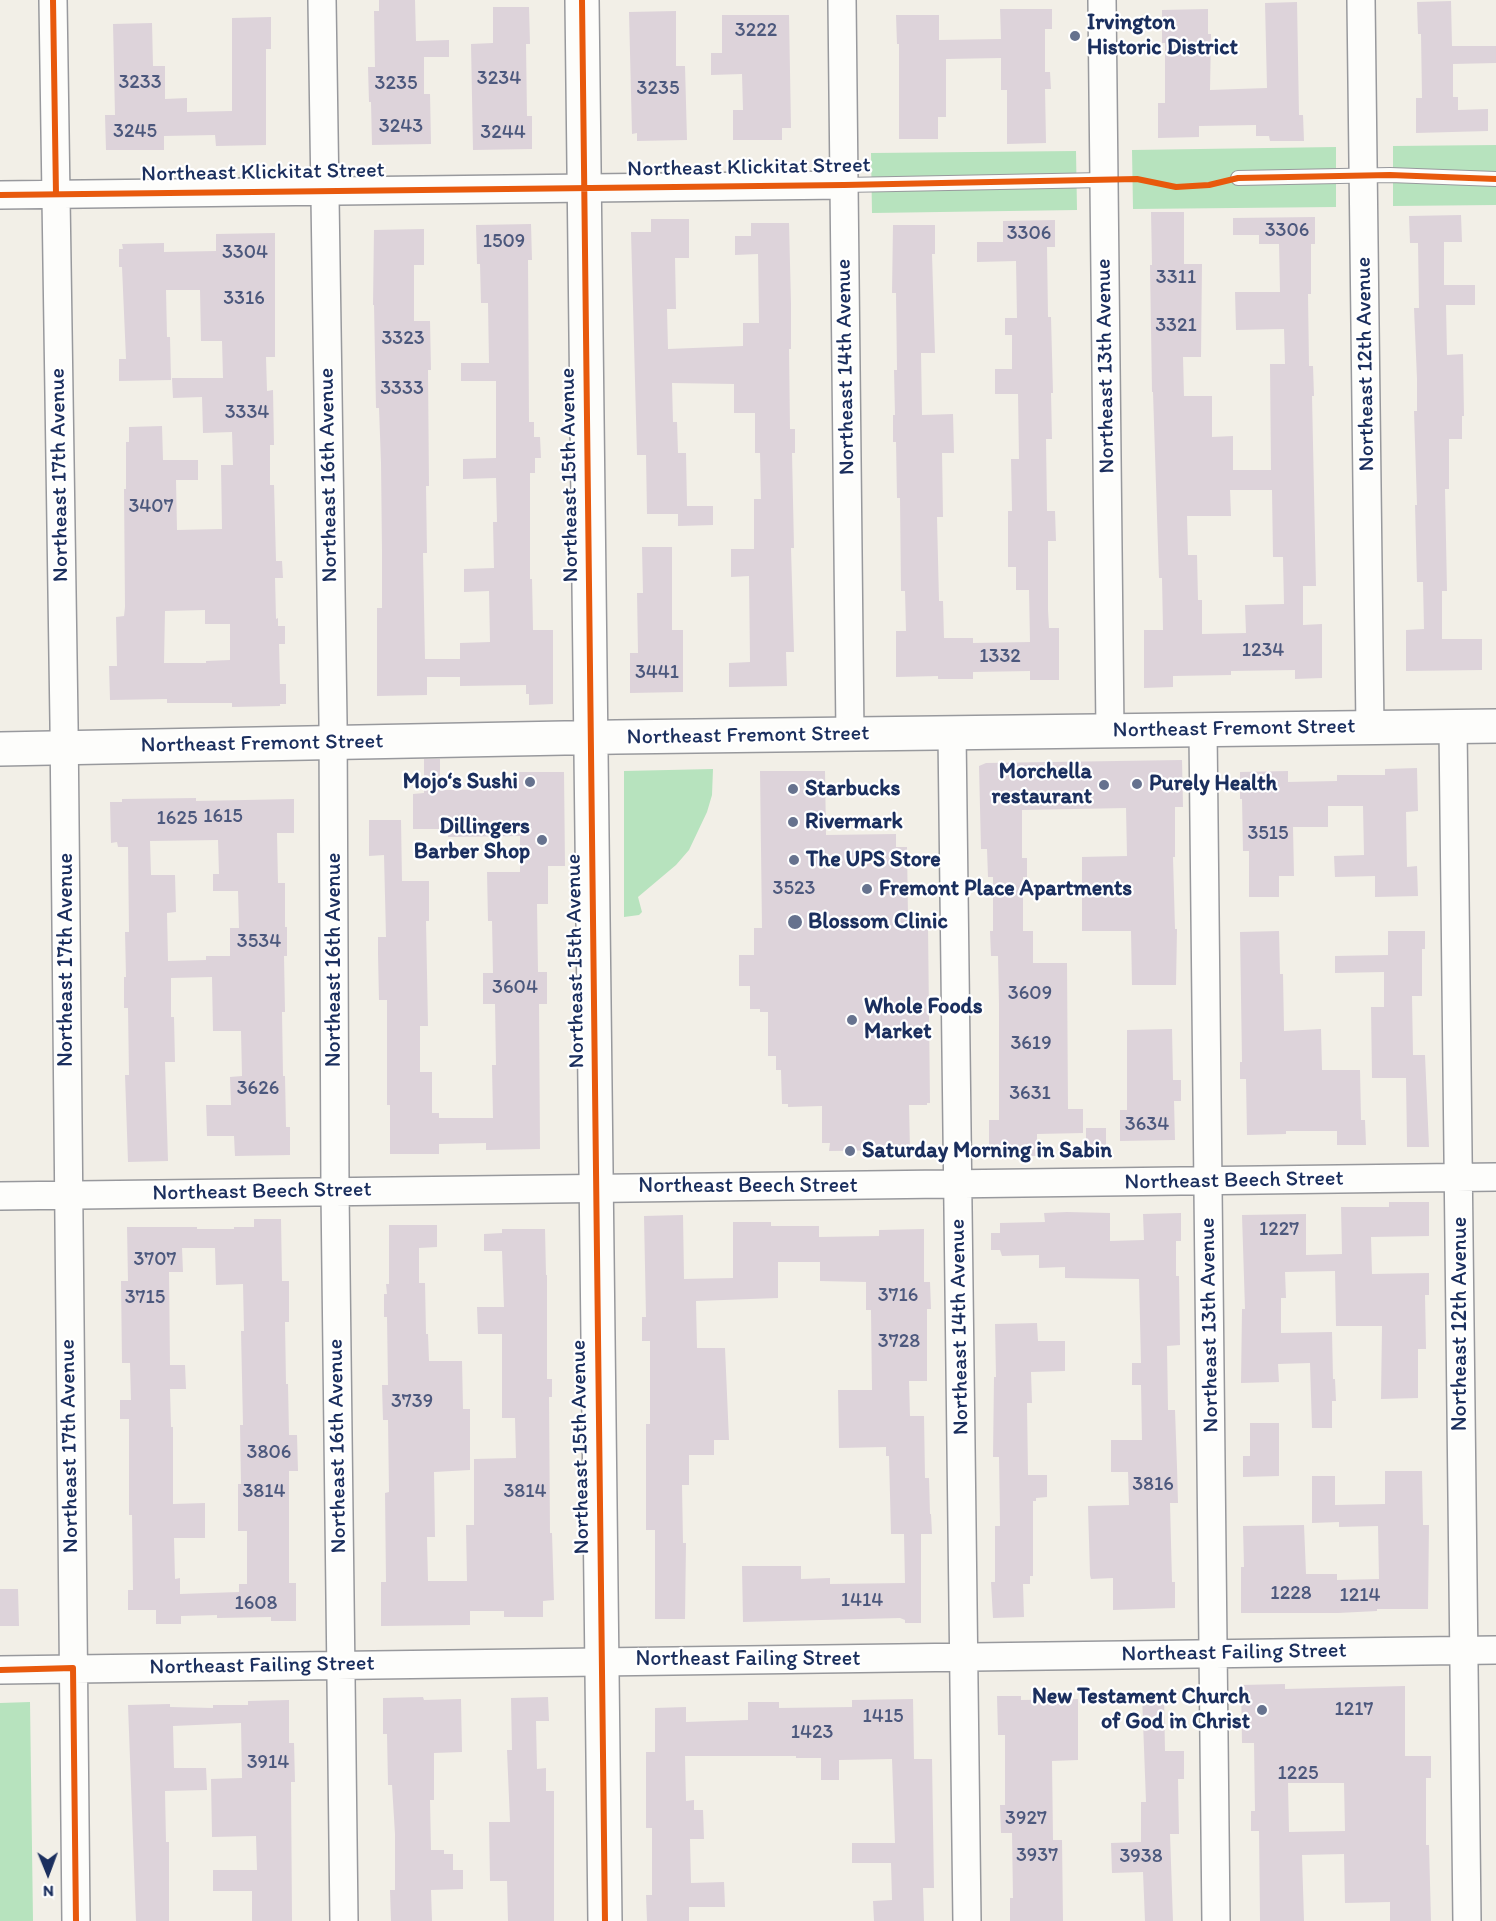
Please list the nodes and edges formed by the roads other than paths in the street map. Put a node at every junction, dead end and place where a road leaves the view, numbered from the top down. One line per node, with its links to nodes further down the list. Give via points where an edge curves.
1 (53, 0): 14 (street, Northeast 17th Avenue)
2 (322, 0): 13 (street, Northeast 16th Avenue)
3 (582, 0): 12 (street, Northeast 15th Avenue)
4 (842, 0): 11 (street, Northeast 14th Avenue)
5 (1102, 0): 10 (street, Northeast 13th Avenue)
6 (1361, 0): 7 (street, Northeast 12th Avenue)
7 (1364, 176): 8 (lane); 9 (lane); 18 (street, Northeast 12th Avenue)
8 (1238, 178)
9 (1496, 179)
10 (1104, 180): 11 (lane, Northeast Klickitat Street); 20 (street, Northeast 13th Avenue)
11 (844, 185): 12 (street, Northeast Klickitat Street); 22 (street, Northeast 14th Avenue)
12 (584, 188): 13 (street, Northeast Klickitat Street); 23 (street, Northeast 15th Avenue)
13 (325, 190): 14 (street, Northeast Klickitat Street); 24 (street, Northeast 16th Avenue)
14 (56, 194): 15 (street, Northeast Klickitat Street); 25 (street, Northeast 17th Avenue)
15 (0, 195)
16 (1496, 726): 17 (street, Northeast Fremont Street)
17 (1453, 727): 18 (street, Northeast Fremont Street); 28 (street, Northeast 12th Avenue)
18 (1370, 728): 19 (street, Northeast Fremont Street)
19 (1203, 730): 20 (street, Northeast Fremont Street); 29 (street, Northeast 13th Avenue)
20 (1110, 731): 21 (street, Northeast Fremont Street)
21 (952, 733): 22 (street, Northeast Fremont Street); 30 (street, Northeast 14th Avenue)
22 (850, 735): 23 (street, Northeast Fremont Street)
23 (591, 738): 24 (street, Northeast Fremont Street); 31 (street, Northeast 15th Avenue)
24 (333, 742): 25 (street, Northeast Fremont Street); 32 (street, Northeast 16th Avenue)
25 (64, 748): 26 (street, Northeast Fremont Street); 33 (street, Northeast 17th Avenue)
26 (0, 749)
27 (1496, 1177): 28 (street, Northeast Beech Street)
28 (1459, 1178): 29 (street, Northeast Beech Street); 35 (street, Northeast 12th Avenue)
29 (1208, 1182): 30 (street, Northeast Beech Street); 37 (street, Northeast 13th Avenue)
30 (958, 1185): 31 (street, Northeast Beech Street); 38 (street, Northeast 14th Avenue)
31 (596, 1187): 32 (street, Northeast Beech Street); 39 (street, Northeast 15th Avenue)
32 (334, 1191): 33 (street, Northeast Beech Street); 40 (street, Northeast 16th Avenue)
33 (68, 1195): 34 (street, Northeast Beech Street); 41 (street, Northeast 17th Avenue)
34 (0, 1196)
35 (1462, 1650): 36 (street, Northeast Failing Street); 37 (street, Northeast Failing Street); 48 (street, Northeast 12th Avenue)
36 (1496, 1650)
37 (1214, 1653): 38 (street, Northeast Failing Street); 47 (street, Northeast 13th Avenue)
38 (964, 1657): 39 (street, Northeast Failing Street); 46 (street, Northeast 14th Avenue)
39 (602, 1660): 40 (street, Northeast Failing Street); 45 (street, Northeast 15th Avenue)
40 (341, 1665): 41 (street, Northeast Failing Street); 44 (street, Northeast 16th Avenue)
41 (73, 1668): 42 (street, Northeast Failing Street); 43 (street, Northeast 17th Avenue)
42 (0, 1670)
43 (76, 1921)
44 (344, 1921)
45 (605, 1921)
46 (967, 1921)
47 (1216, 1921)
48 (1467, 1921)

